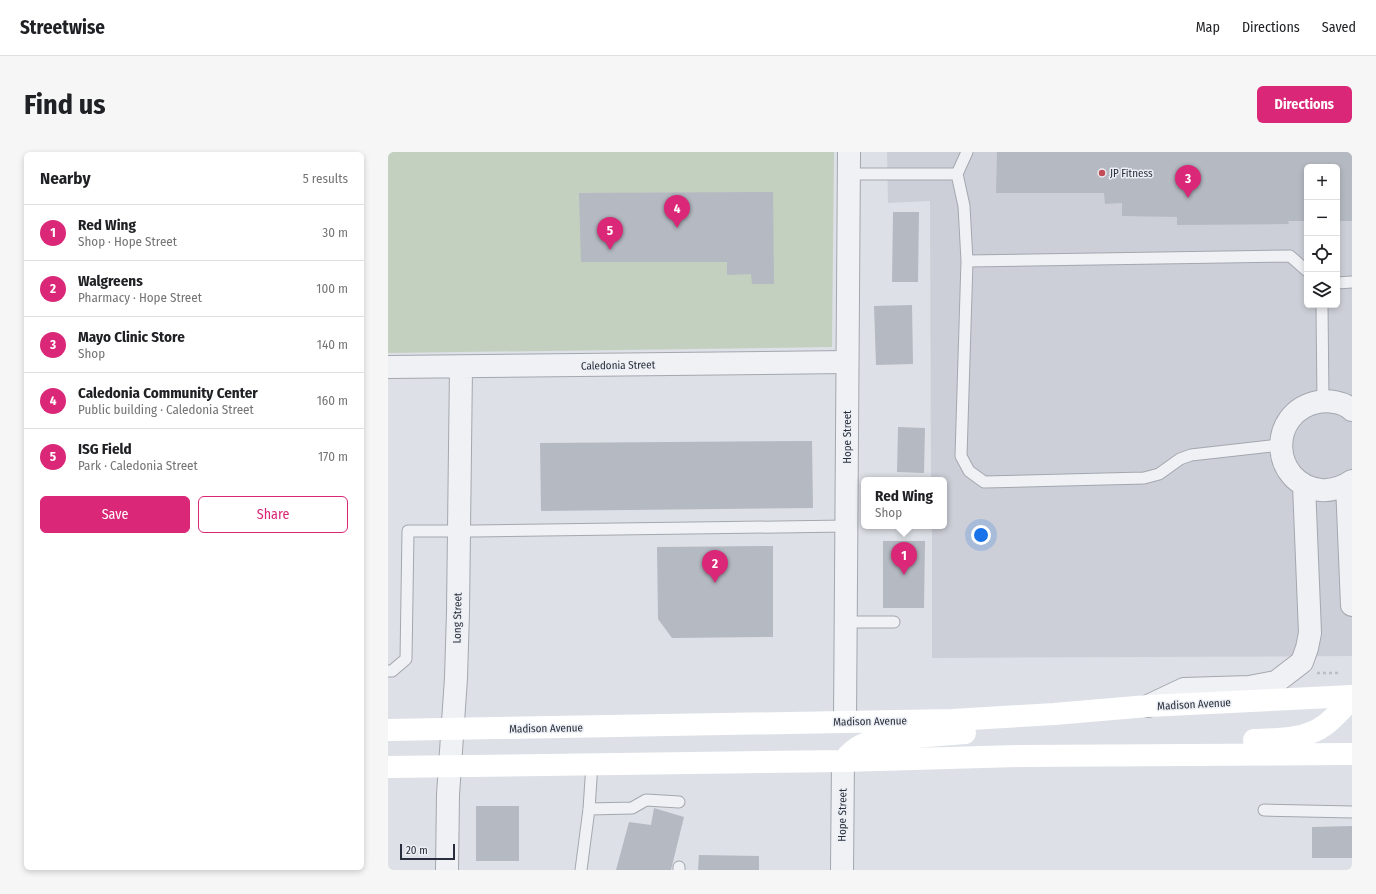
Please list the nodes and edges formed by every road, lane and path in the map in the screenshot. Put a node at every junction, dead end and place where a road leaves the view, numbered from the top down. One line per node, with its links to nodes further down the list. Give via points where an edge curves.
1 (849, 152): 3 (street, Hope Street)
2 (967, 152): 4 (lane)
3 (849, 174): 4 (lane); 10 (street, Hope Street)
4 (957, 174): 5 (lane, via 964,206)
5 (966, 261): 6 (lane, via 1290,256); 15 (lane, via 961,456 969,471 984,482 1144,478 1159,474 1180,459 1191,455)
6 (1304, 268)
7 (1352, 282): 8 (lane)
8 (1340, 283)
9 (1322, 308): 13 (lane)
10 (847, 362): 12 (street, Caledonia Street); 18 (street, Hope Street)
11 (388, 367): 12 (street, Caledonia Street)
12 (461, 367): 19 (street, Long Street)
13 (1323, 401): 14 (street, via 1337,402); 15 (street, via 1309,404 1288,420 1282,432)
14 (1352, 410)
15 (1280, 445): 17 (street, via 1287,468 1294,478)
16 (1350, 482): 17 (street, via 1337,489 1326,490); 20 (street)
17 (1304, 485): 25 (street, via 1310,633 1302,662 1276,682 1249,687 1184,689)
18 (846, 526): 19 (lane); 21 (street, Hope Street)
19 (458, 531): 23 (lane, via 408,531 406,659 392,671); 28 (street, Long Street, via 456,671)
20 (1352, 605)
21 (845, 622): 22 (lane); 27 (street, Hope Street)
22 (894, 622)
23 (388, 671)
24 (1352, 698): 25 (main road, Madison Avenue); 31 (main road, via 1325,725 1310,734 1292,738 1149,745)
25 (1148, 706): 26 (main road, Madison Avenue)
26 (1054, 714): 27 (main road, Madison Avenue, via 953,720); 32 (main road, via 988,731 877,740 852,751)
27 (844, 721): 28 (main road, Madison Avenue)
28 (452, 729): 29 (main road, Madison Avenue); 35 (street, Long Street)
29 (388, 730)
30 (1352, 754): 31 (main road)
31 (1021, 756): 32 (main road)
32 (843, 761): 33 (main road); 42 (street, Hope Street)
33 (592, 764): 35 (main road); 37 (lane)
34 (388, 767): 35 (main road)
35 (450, 767): 40 (street, Long Street)
36 (679, 802): 37 (lane, via 646,800 632,808)
37 (589, 809): 41 (lane)
38 (1264, 810): 39 (lane)
39 (1352, 812)
40 (447, 870)
41 (581, 870)
42 (842, 870)

